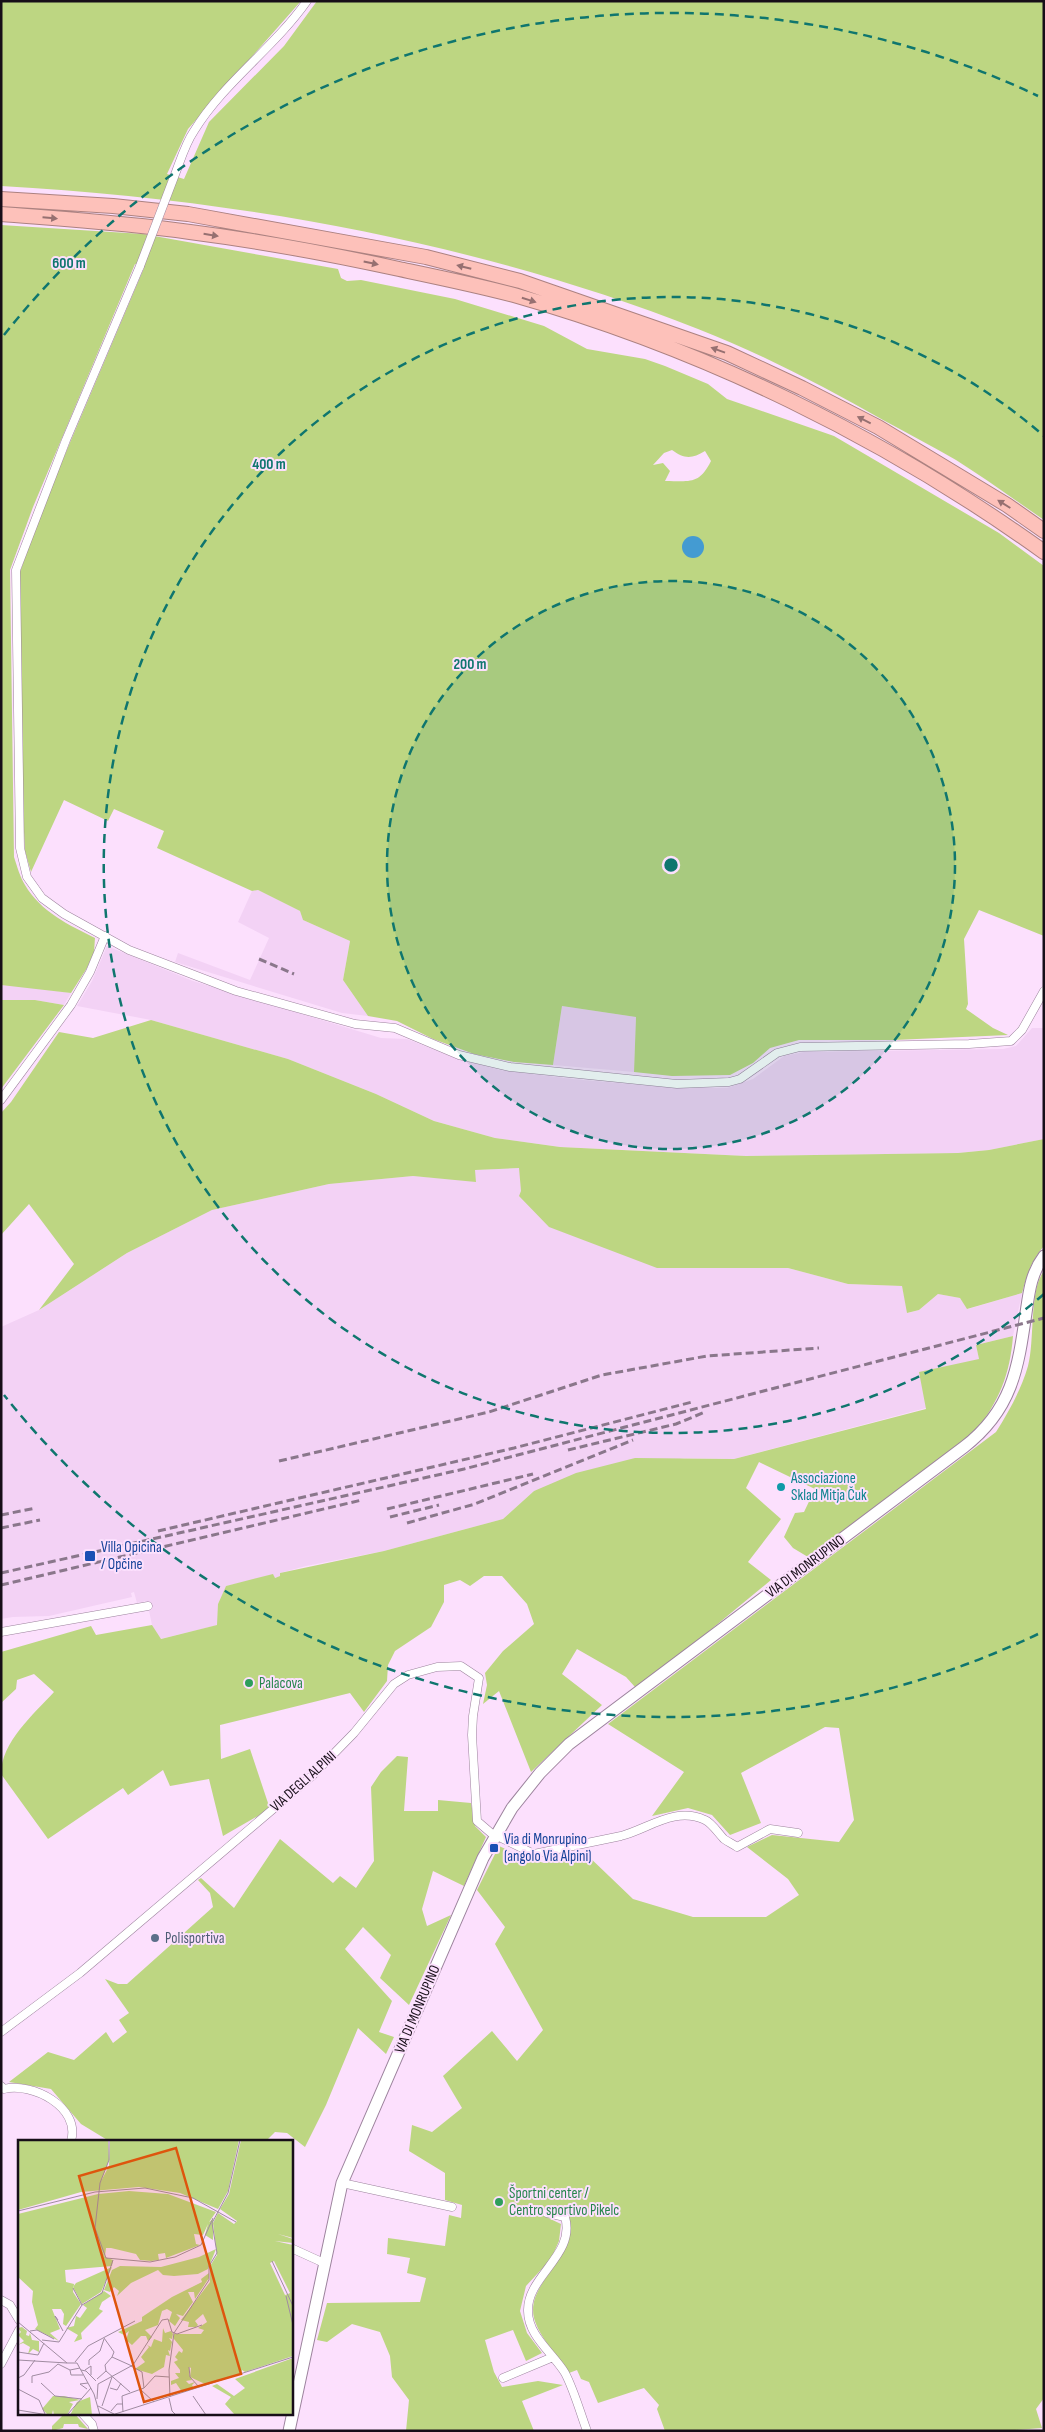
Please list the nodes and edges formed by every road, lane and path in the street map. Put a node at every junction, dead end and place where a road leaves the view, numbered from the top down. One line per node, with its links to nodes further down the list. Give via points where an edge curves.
1 (307, 1): 6 (street, bridge, via 193,132 16,570 19,839 24,868 36,891 50,905)
2 (1, 198): 4 (highway, one-way to 2, via 878,427 802,388 727,353 520,281 426,257 188,214)
3 (1, 214): 5 (highway, one-way to 5, via 190,232 331,254 513,295 616,329 719,368 796,402 872,442)
4 (1044, 531)
5 (1044, 552)
6 (105, 936): 7 (street, via 138,954 236,992 355,1024 395,1028 459,1055 510,1067 677,1084 740,1079 777,1053 800,1047 1011,1041 1022,1030); 8 (street, via 72,1005)
7 (1044, 991)
8 (1, 1100)
9 (1044, 1256): 13 (main road, VIA DI MONRUPINO, via 1036,1266 1030,1285 1015,1377 1003,1404 984,1429 569,1744 529,1786)
10 (148, 1606): 11 (street)
11 (1, 1632)
12 (798, 1833): 13 (street, via 770,1829 737,1847 724,1839 706,1820 681,1815 649,1824 632,1833 540,1854 524,1850)
13 (495, 1835): 14 (street, VIA DEGLI ALPINI, via 479,1824 475,1802 473,1716 478,1678 461,1666 437,1667 408,1674 394,1684 312,1776 80,1973); 17 (main road, VIA DI MONRUPINO)
14 (1, 2032)
15 (1, 2086): 16 (street, via 4,2089 33,2089 51,2098 70,2122)
16 (71, 2140)
17 (342, 2183): 18 (street); 21 (main road, VIA DI MONRUPINO)
18 (452, 2207)
19 (546, 2213): 27 (street, via 565,2217 565,2234 555,2260 529,2296 528,2313 537,2337)
20 (292, 2248): 21 (street)
21 (324, 2263): 32 (main road, VIA DI MONRUPINO)
22 (1, 2300): 24 (street)
23 (18, 2301): 24 (street)
24 (10, 2305): 25 (street)
25 (18, 2318)
26 (18, 2332): 28 (street)
27 (553, 2358): 29 (street); 33 (street, via 565,2374)
28 (1, 2364)
29 (503, 2378)
30 (83, 2414): 31 (street)
31 (94, 2431)
32 (289, 2431)
33 (587, 2431)

